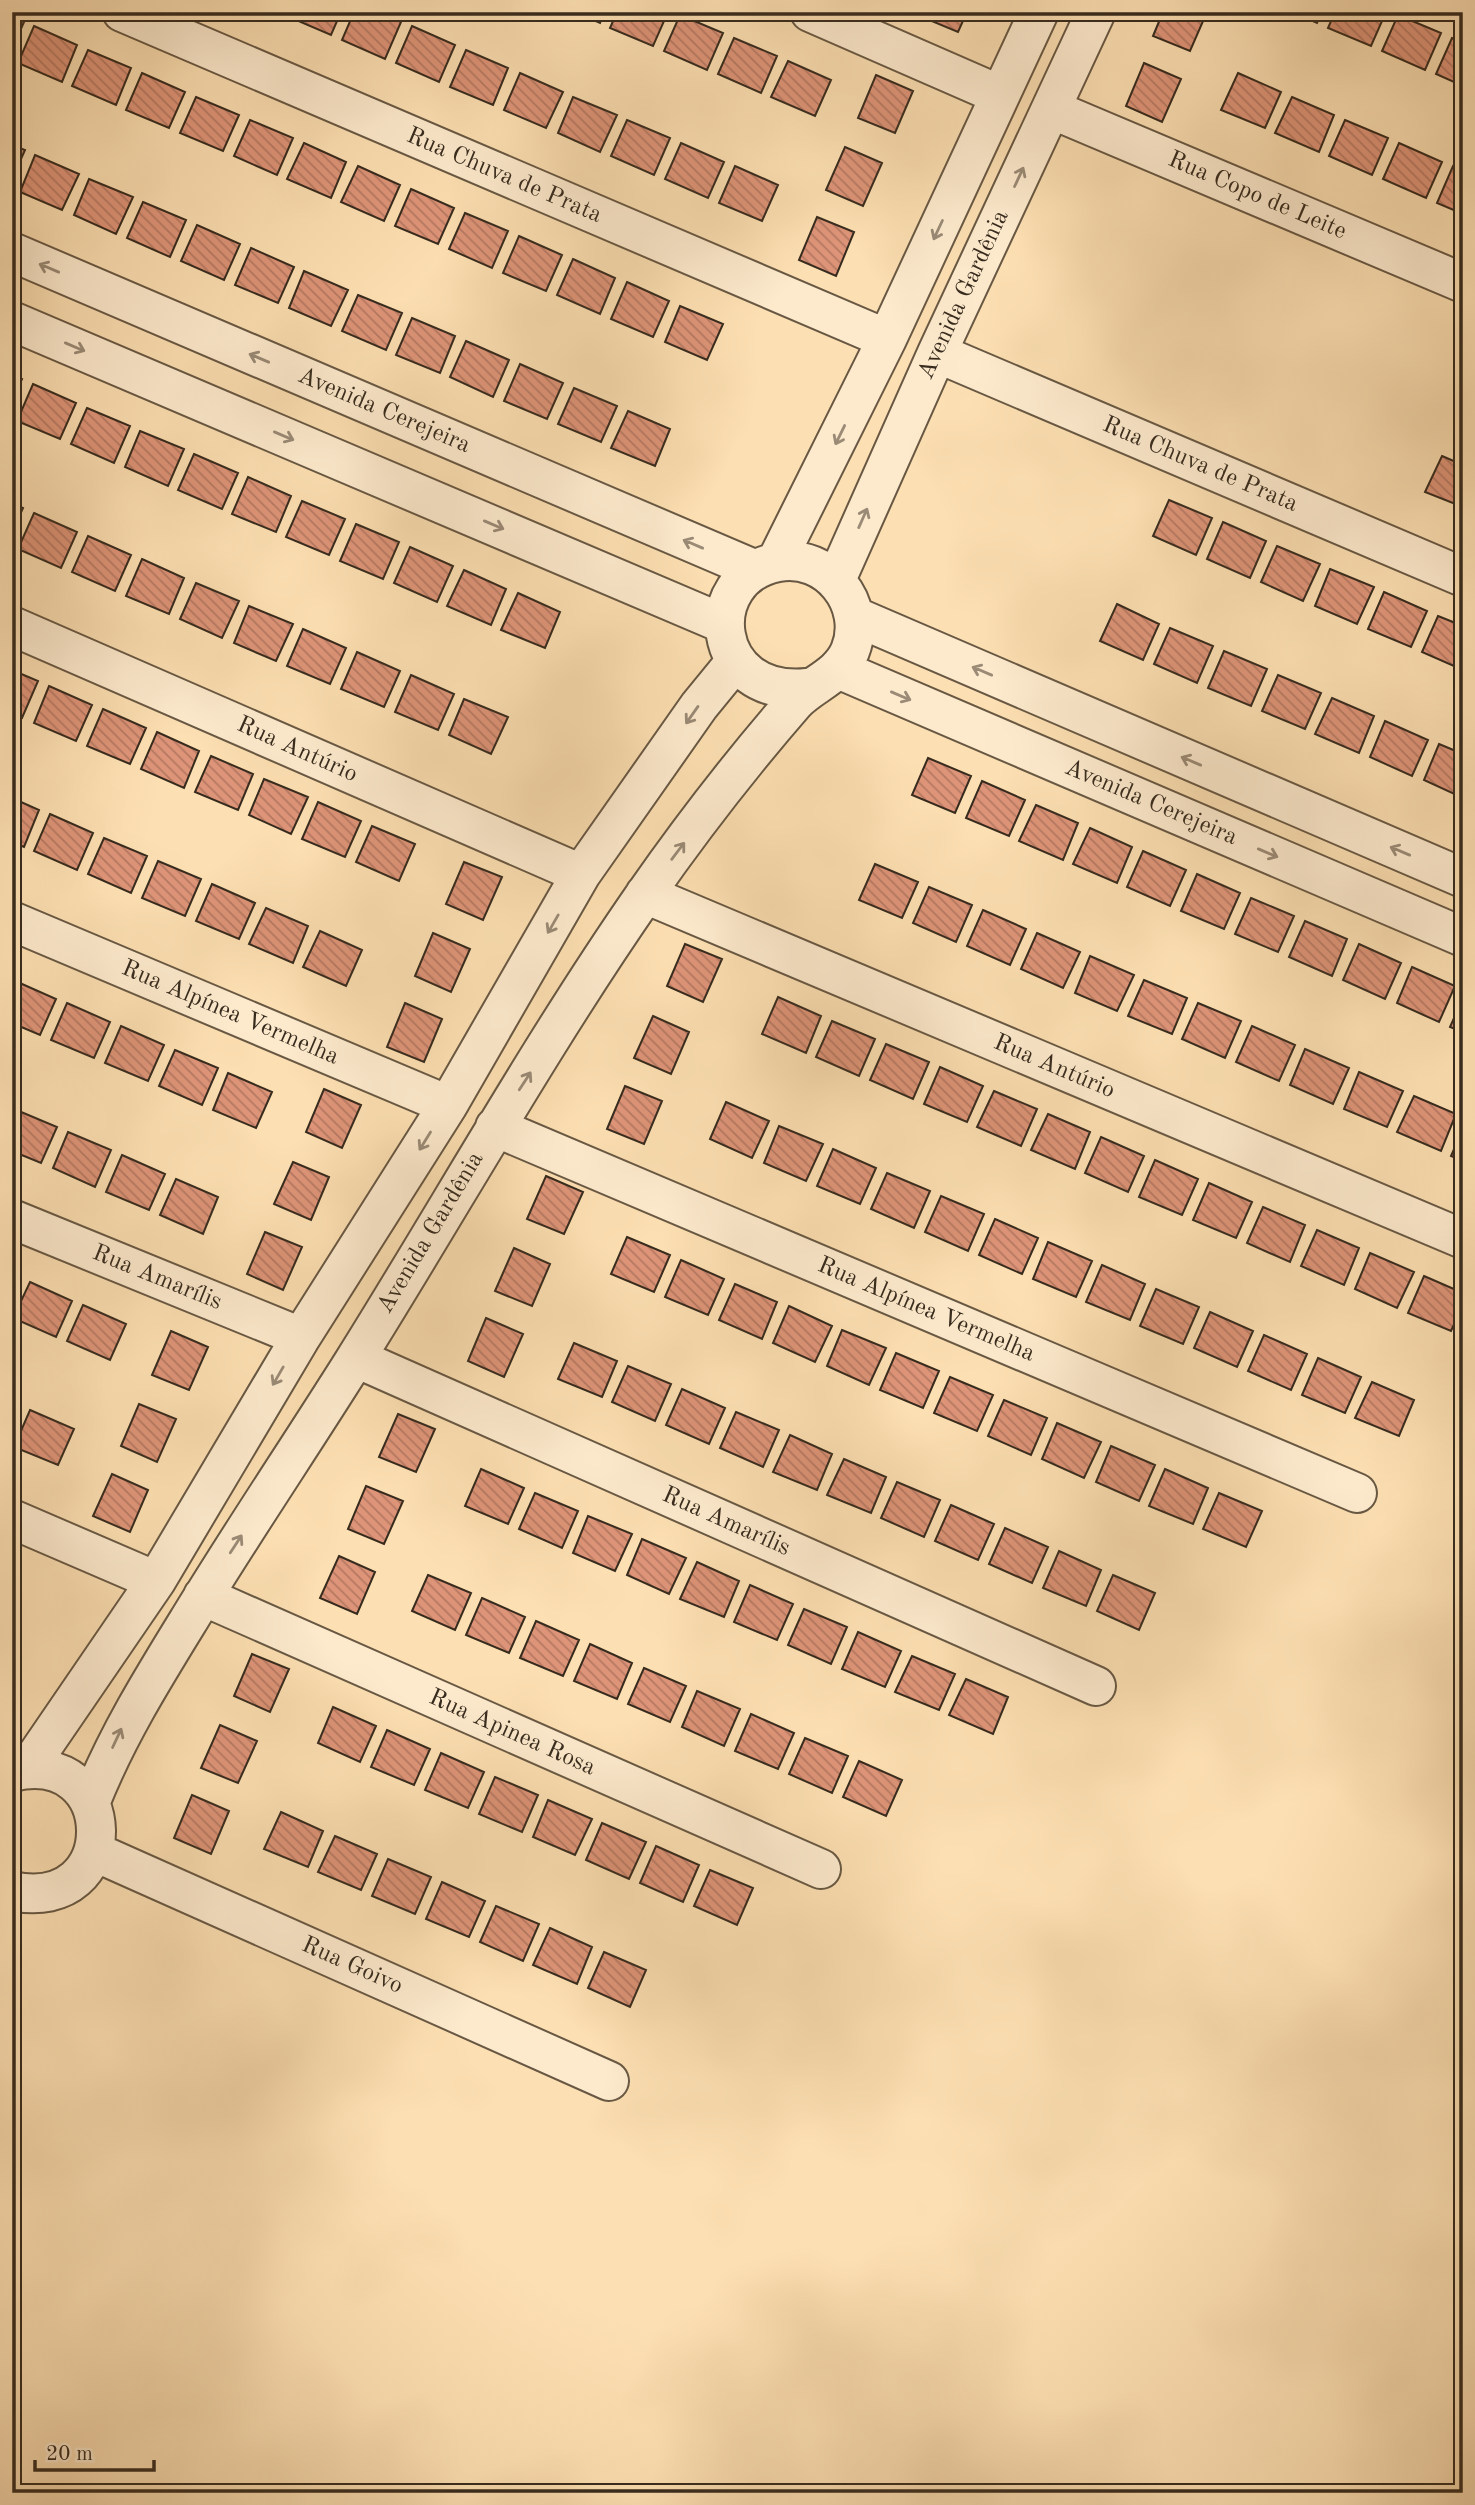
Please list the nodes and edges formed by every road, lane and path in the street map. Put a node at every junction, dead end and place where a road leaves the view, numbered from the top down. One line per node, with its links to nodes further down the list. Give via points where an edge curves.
1 (121, 12): 10 (street, Rua Chuva de Prata)
2 (810, 12): 5 (street)
3 (1039, 12): 5 (street, Avenida Gardênia)
4 (1096, 12): 6 (street, Avenida Gardênia)
5 (1000, 95): 10 (street, Avenida Gardênia, one-way to 10)
6 (1051, 109): 8 (street, Rua Copo de Leite); 11 (street, Avenida Gardênia, one-way to 6)
7 (12, 252): 12 (street, Avenida Cerejeira, one-way to 7)
8 (1463, 284)
9 (12, 321): 16 (street, one-way to 16)
10 (887, 340): 12 (street, Avenida Gardênia, one-way to 12)
11 (937, 353): 13 (street, Rua Chuva de Prata); 14 (street, Avenida Gardênia, one-way to 11)
12 (766, 566): 14 (street, via 798,561); 16 (street, via 739,585)
13 (1463, 577)
14 (836, 580): 15 (street, via 849,598)
15 (854, 616): 19 (street, via 849,653); 21 (street, one-way to 15)
16 (724, 624): 18 (street)
17 (12, 626): 20 (street, Rua Antúrio)
18 (735, 662): 19 (street, via 767,687 787,690); 20 (street, one-way to 20)
19 (823, 679): 22 (street, Avenida Gardênia, one-way to 19, via 769,731); 24 (street, Avenida Cerejeira, one-way to 24)
20 (581, 874): 25 (street, one-way to 25)
21 (1463, 878)
22 (645, 894): 26 (street, Avenida Gardênia, one-way to 22); 28 (street, Rua Antúrio)
23 (12, 921): 25 (street, Rua Alpínea Vermelha)
24 (1463, 937)
25 (448, 1105): 29 (street, one-way to 29)
26 (495, 1127): 30 (street, Avenida Gardênia); 31 (street, Rua Alpínea Vermelha)
27 (12, 1219): 29 (street, Rua Amarílis)
28 (1463, 1239)
29 (301, 1337): 33 (street, one-way to 33)
30 (356, 1358): 34 (street, Avenida Gardênia, one-way to 30); 35 (street, Rua Amarílis)
31 (1357, 1493)
32 (12, 1519): 33 (street)
33 (156, 1581): 36 (street)
34 (203, 1597): 37 (street, Avenida Gardênia, one-way to 34, via 123,1726); 39 (street, Rua Apinea Rosa)
35 (1096, 1686)
36 (20, 1770): 37 (street, via 64,1775)
37 (91, 1801): 38 (street, via 98,1826)
38 (94, 1852): 40 (street, via 85,1870 70,1884); 41 (street, Rua Goivo)
39 (821, 1869)
40 (18, 1899)
41 (610, 2081)

